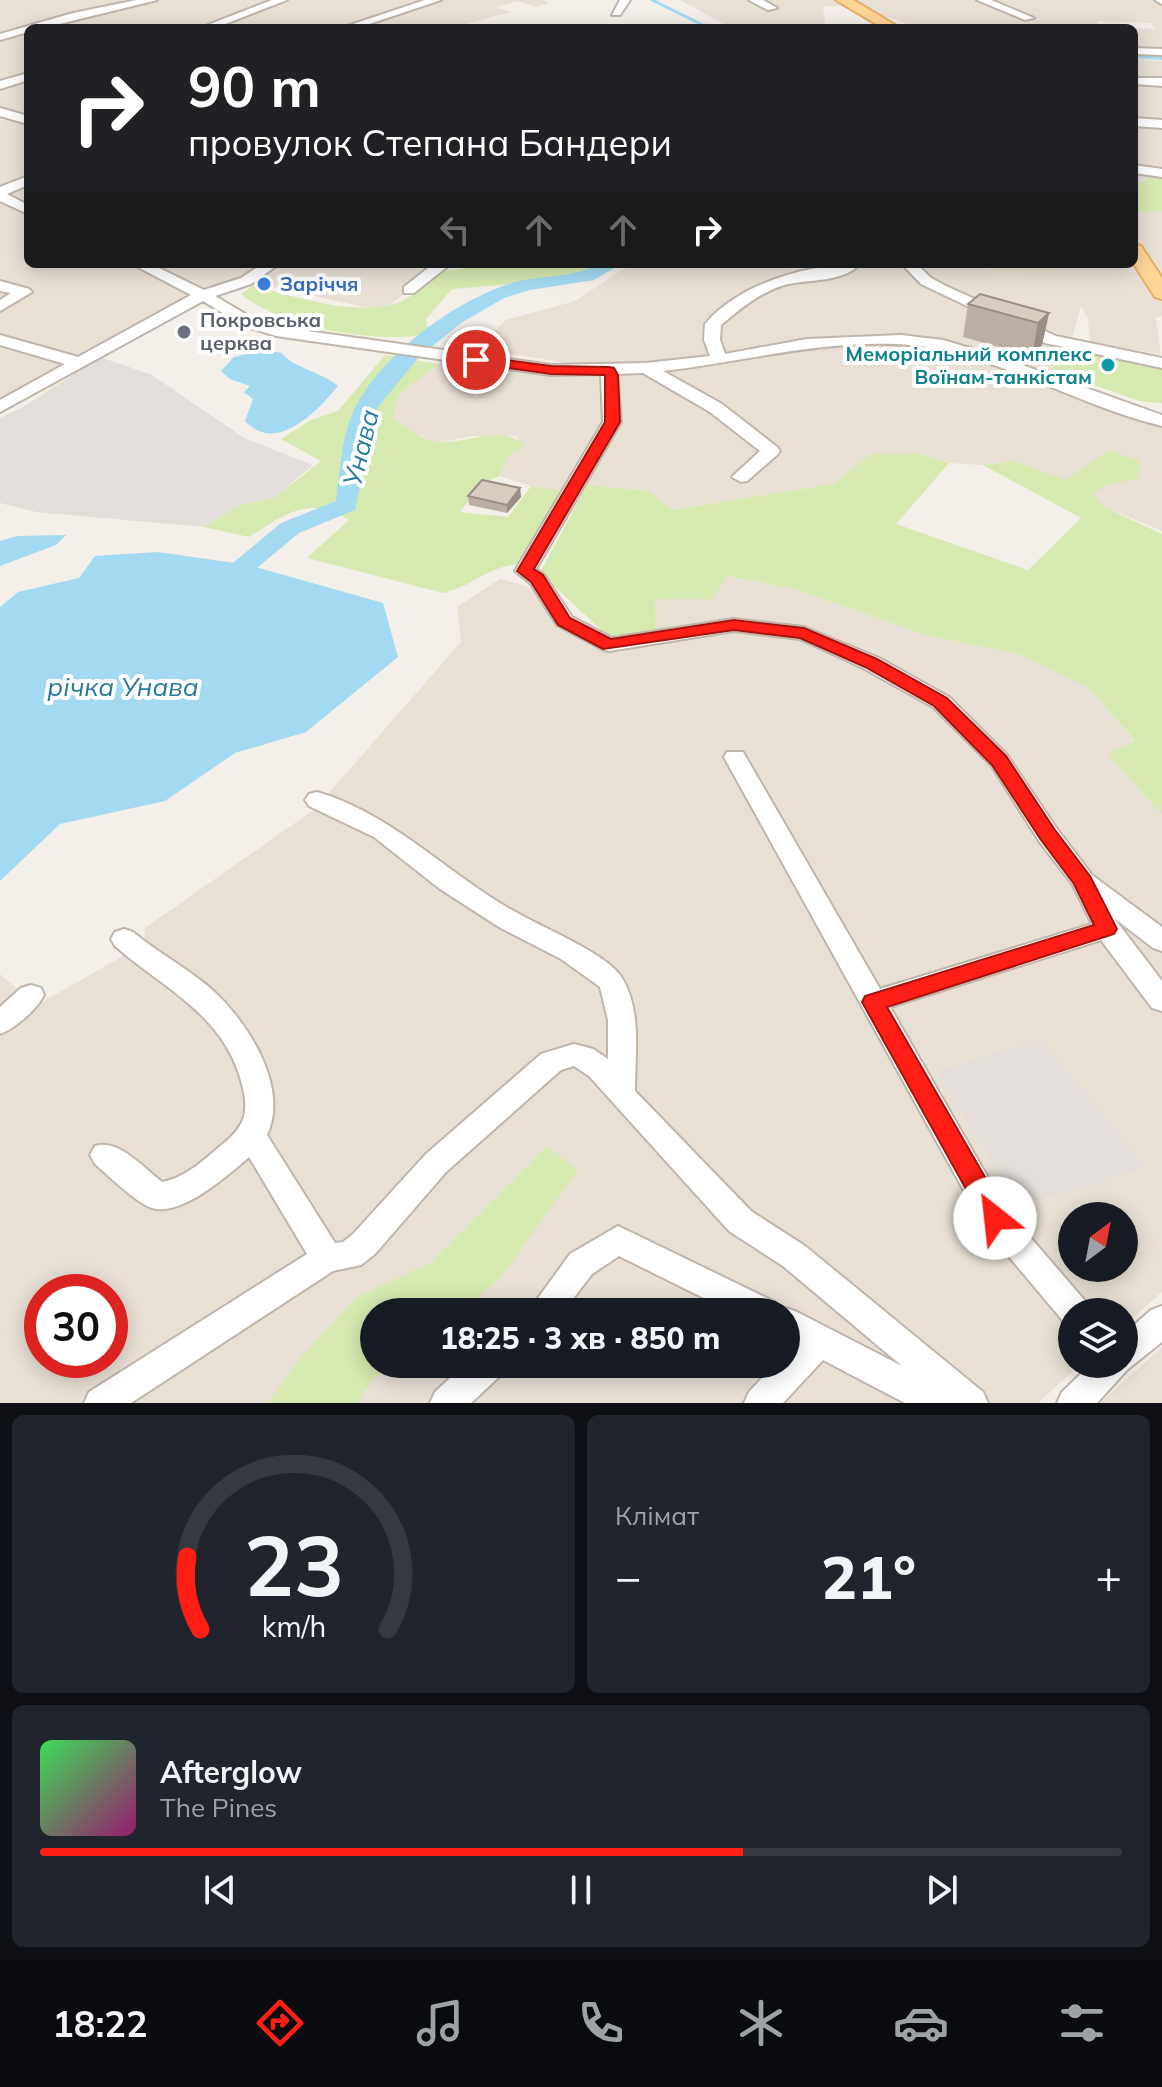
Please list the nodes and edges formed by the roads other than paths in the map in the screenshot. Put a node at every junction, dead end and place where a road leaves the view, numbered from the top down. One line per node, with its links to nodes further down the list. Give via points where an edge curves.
1 (152, 0): 10 (street)
2 (282, 0): 14 (street)
3 (436, 0): 15 (street)
4 (625, 0): 9 (street)
5 (754, 0): 8 (street)
6 (843, 0): 16 (main road)
7 (982, 0): 11 (street)
8 (772, 8)
9 (616, 13)
10 (73, 16): 12 (street); 13 (street)
11 (1029, 18)
12 (45, 24)
13 (94, 24)
14 (216, 24)
15 (359, 24)
16 (886, 24)
17 (24, 30): 18 (street)
18 (0, 37)
19 (1138, 51): 20 (street)
20 (1162, 52)
21 (24, 77): 24 (street)
22 (1138, 81): 23 (street)
23 (1162, 82)
24 (0, 85)
25 (0, 112): 26 (street)
26 (24, 119)
27 (1138, 122): 28 (street)
28 (1162, 124)
29 (1138, 170): 30 (street)
30 (1162, 173)
31 (24, 182): 32 (street)
32 (0, 194): 33 (street)
33 (24, 208)
34 (1138, 256): 42 (main road)
35 (147, 268): 43 (street)
36 (266, 268): 43 (street, via 246,281)
37 (438, 268): 41 (street)
38 (847, 268): 46 (street, via 778,282 742,299 713,324)
39 (913, 268): 48 (street, via 941,289 1051,340)
40 (0, 286): 44 (street, via 24,292)
41 (409, 290)
42 (1162, 293)
43 (203, 295): 47 (street); 50 (street, via 248,322 276,331 551,370)
44 (0, 306)
45 (0, 340): 47 (street)
46 (719, 360): 49 (street); 52 (street, via 807,344 901,340 943,345)
47 (79, 363): 51 (street)
48 (1162, 363)
49 (646, 368): 50 (street); 53 (street, via 716,408 771,451)
50 (609, 371): 56 (street, via 612,422 525,571 537,579 564,621 609,645 734,625 804,633 871,663 941,702 999,760)
51 (0, 407)
52 (1159, 414)
53 (741, 477)
54 (735, 757): 62 (street)
55 (317, 800): 64 (street, via 383,831 449,883 611,981 622,1020)
56 (1083, 881): 57 (street); 59 (street)
57 (1107, 929): 61 (street); 62 (street)
58 (124, 939): 65 (street, via 198,993 241,1046 254,1078 259,1112)
59 (1162, 941)
60 (31, 995): 63 (street)
61 (1162, 1001)
62 (873, 1002): 70 (street, via 995,1218)
63 (0, 1023)
64 (621, 1095): 67 (street, via 584,1056 571,1054 551,1062 436,1163 364,1244 350,1255); 81 (street, via 740,1221 794,1256)
65 (252, 1136): 66 (street, via 203,1176 166,1195 157,1196); 67 (street)
66 (105, 1155)
67 (327, 1258): 77 (street)
68 (555, 1298): 69 (street, via 581,1264 618,1240)
69 (736, 1298)
70 (1063, 1298)
71 (1162, 1321): 74 (street)
72 (800, 1330): 73 (street)
73 (820, 1340): 79 (street); 80 (street)
74 (1138, 1342)
75 (474, 1378): 78 (street)
76 (1100, 1378): 82 (street)
77 (101, 1403)
78 (447, 1403)
79 (761, 1403)
80 (939, 1403)
81 (971, 1403)
82 (1074, 1403)

